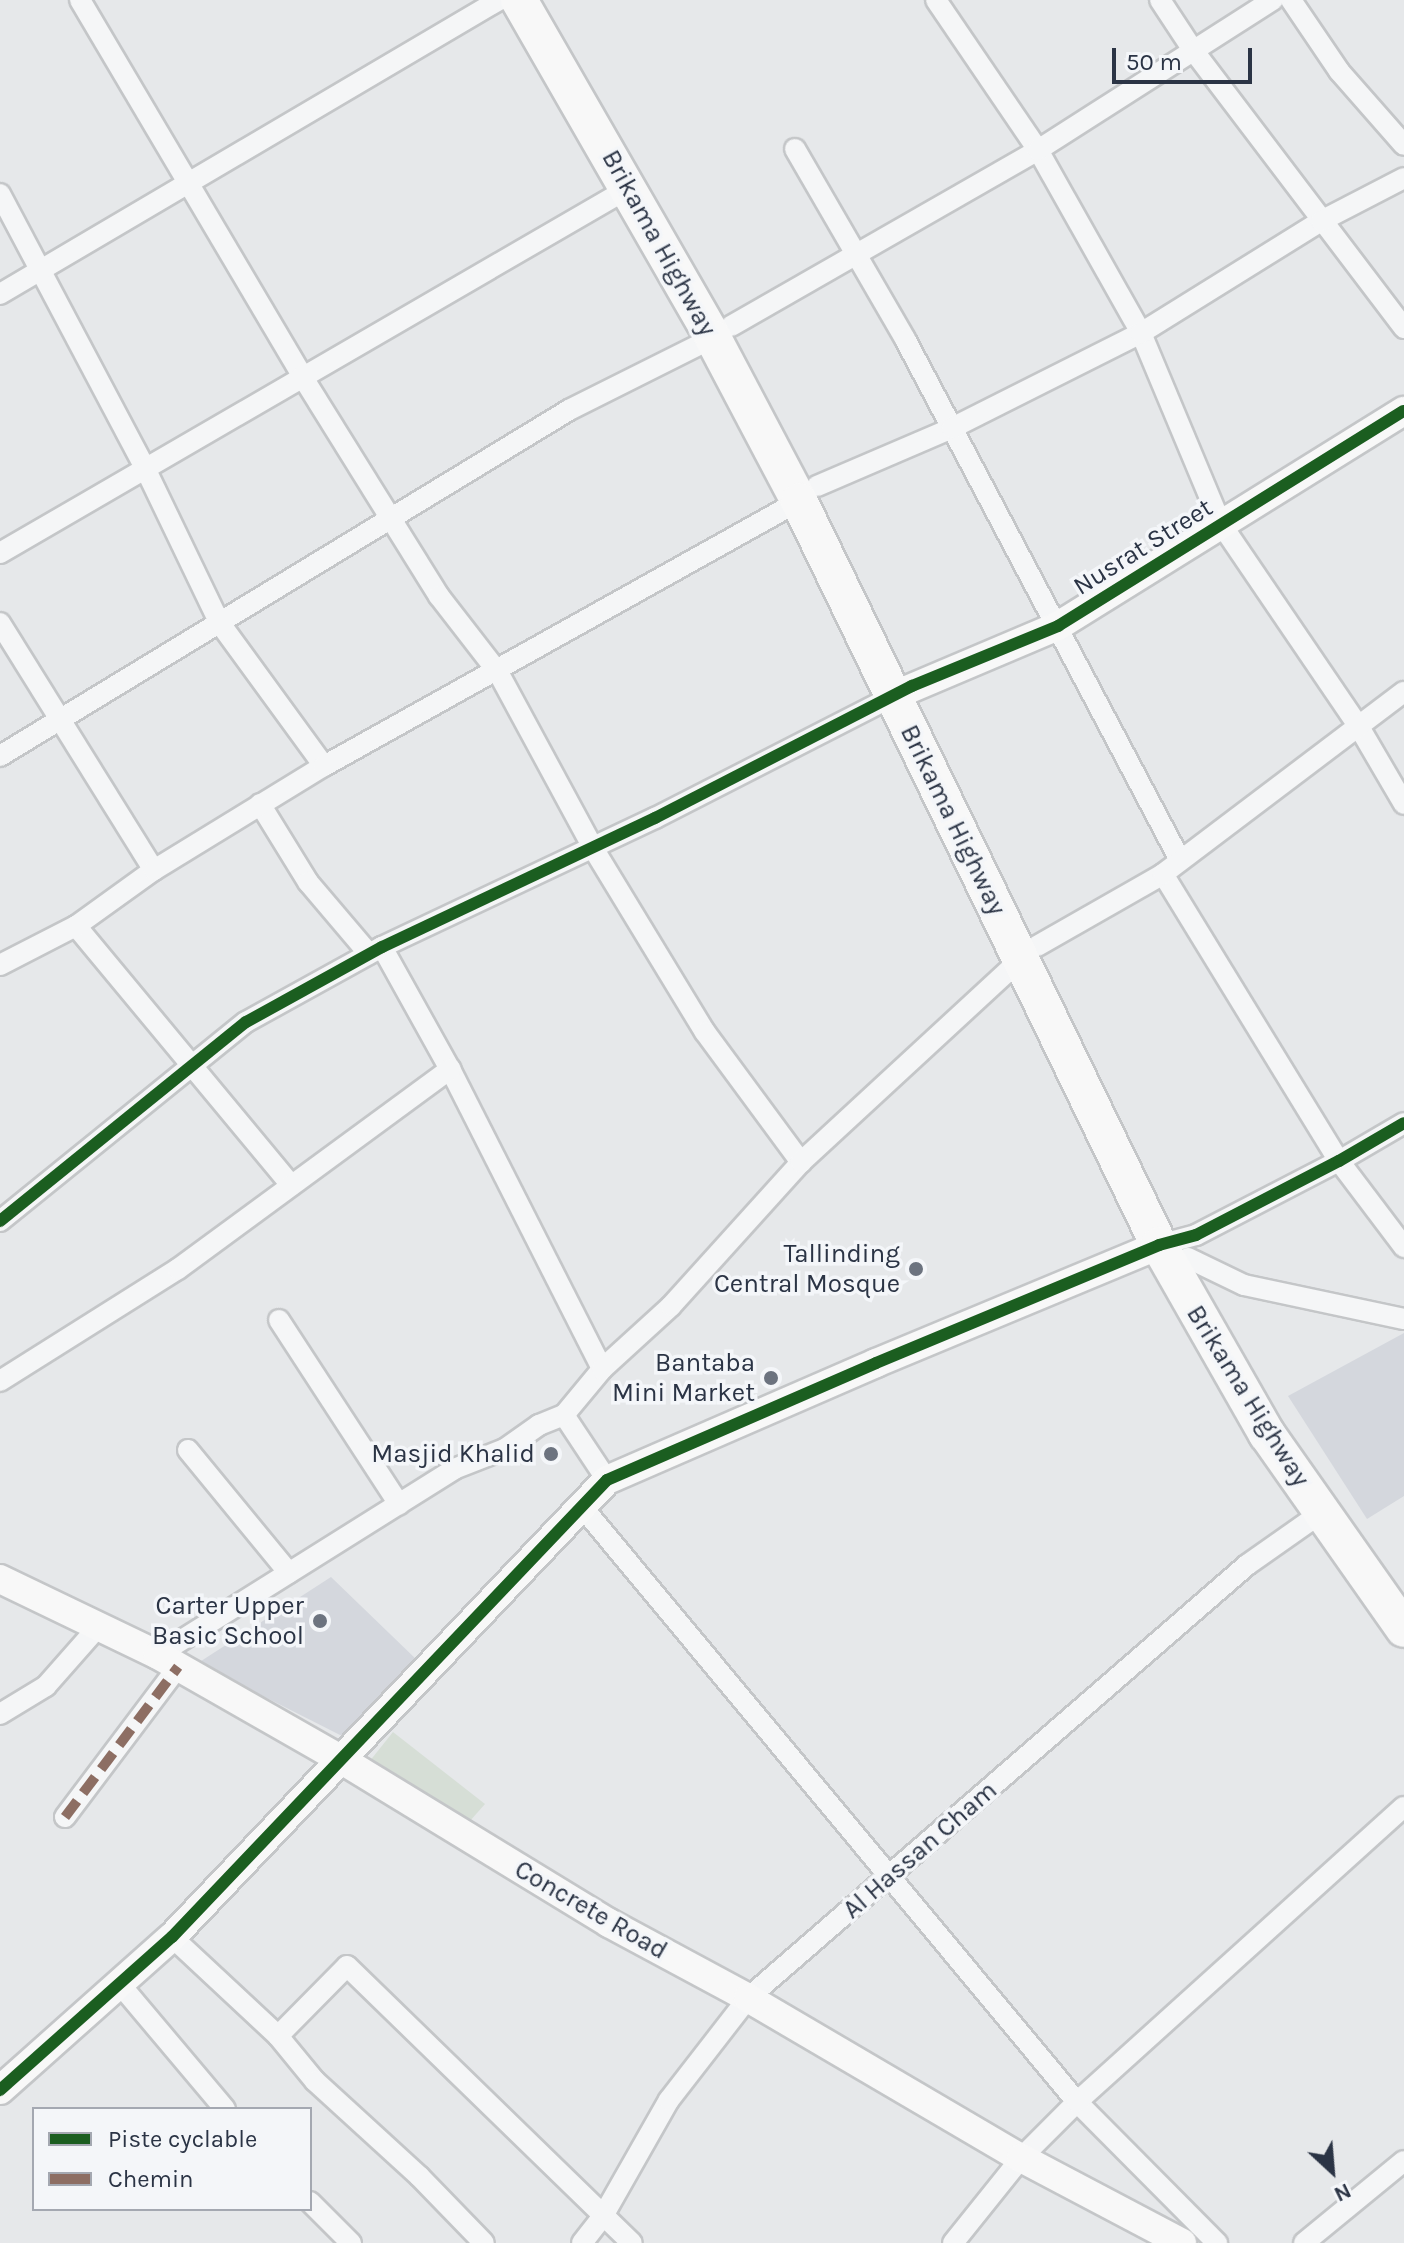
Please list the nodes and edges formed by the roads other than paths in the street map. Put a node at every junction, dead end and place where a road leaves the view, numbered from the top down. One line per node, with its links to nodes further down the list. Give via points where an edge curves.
1 (80, 0): 14 (street)
2 (499, 0): 14 (street)
3 (519, 0): 15 (highway, Brikama Highway)
4 (543, 0): 22 (highway, Brikama Highway, via 659,195)
5 (936, 0): 12 (street)
6 (1160, 0): 9 (street)
7 (1273, 0): 9 (street)
8 (1291, 0): 10 (street, via 1339,71)
9 (1193, 50): 12 (street); 17 (street)
10 (1404, 145)
11 (795, 149): 18 (street)
12 (1038, 150): 18 (street); 23 (street)
13 (1404, 178): 17 (street)
14 (188, 181): 19 (street); 24 (street)
15 (629, 188): 22 (highway, Brikama Highway); 24 (street)
16 (0, 194): 19 (street)
17 (1321, 221): 21 (street); 23 (street)
18 (857, 256): 22 (street); 26 (street)
19 (39, 268): 20 (street); 27 (street)
20 (0, 294)
21 (1404, 328)
22 (722, 332): 28 (highway, Brikama Highway); 29 (street, via 569,410)
23 (1141, 333): 26 (street); 30 (street)
24 (302, 376): 27 (street); 29 (street)
25 (1404, 411): 30 (street, Nusrat Street)
26 (952, 428): 28 (street); 34 (street)
27 (145, 468): 31 (street); 32 (street)
28 (808, 494): 35 (street); 36 (highway, Brikama Highway)
29 (391, 519): 32 (street); 35 (street, via 439,596)
30 (1221, 524): 34 (street, Nusrat Street); 39 (street)
31 (0, 553)
32 (219, 622): 38 (street); 41 (street)
33 (0, 623): 38 (street)
34 (1058, 626): 36 (street, Nusrat Street); 45 (street)
35 (498, 672): 41 (street); 44 (street)
36 (903, 691): 44 (street); 50 (highway, Brikama Highway)
37 (1404, 692): 39 (street)
38 (58, 720): 40 (street); 46 (street)
39 (1359, 727): 43 (street); 45 (street)
40 (0, 756)
41 (324, 766): 42 (street)
42 (260, 804): 46 (street); 49 (street, via 308,882)
43 (1404, 804)
44 (593, 848): 49 (street); 56 (street, via 705,1032)
45 (1180, 860): 47 (street)
46 (154, 870): 48 (street)
47 (1163, 874): 50 (street); 55 (street)
48 (76, 926): 51 (street); 52 (street)
49 (376, 951): 52 (street, via 246,1022); 53 (street)
50 (1028, 953): 56 (street); 59 (highway, Brikama Highway)
51 (0, 965)
52 (190, 1064): 57 (street); 58 (street)
53 (450, 1069): 57 (street); 63 (street)
54 (1404, 1123): 55 (street)
55 (1339, 1161): 59 (street); 60 (street)
56 (801, 1162): 63 (street, via 671,1306)
57 (291, 1185): 64 (street, via 178,1269)
58 (0, 1221)
59 (1175, 1247): 61 (street, via 1244,1285); 67 (street, via 876,1363); 70 (highway, Brikama Highway, via 1259,1421); 73 (highway, Brikama Highway, via 1307,1458)
60 (1404, 1247)
61 (1404, 1319)
62 (279, 1320): 68 (street)
63 (602, 1369): 65 (street)
64 (0, 1381)
65 (564, 1415): 67 (street); 68 (street, via 505,1449 454,1469)
66 (188, 1450): 71 (street)
67 (607, 1480): 69 (street)
68 (399, 1504): 71 (street)
69 (583, 1508): 78 (street); 81 (street)
70 (1321, 1513): 75 (highway, Brikama Highway); 81 (street, Al Hassan Cham, via 1247,1565)
71 (289, 1573): 76 (street)
72 (0, 1579): 74 (street, Concrete Road)
73 (1404, 1596)
74 (98, 1627): 76 (street, Concrete Road); 77 (street, via 46,1686)
75 (1404, 1629)
76 (168, 1661): 78 (street, Concrete Road); 80 (street)
77 (0, 1714)
78 (342, 1760): 82 (street); 84 (street, Concrete Road, via 609,1923)
79 (1404, 1807): 87 (street)
80 (65, 1817)
81 (891, 1876): 84 (street, Al Hassan Cham); 87 (street)
82 (172, 1937): 83 (street); 85 (street)
83 (118, 1982): 86 (street); 88 (street)
84 (748, 1998): 89 (street, Concrete Road); 92 (street, Al Hassan Cham, via 669,2100)
85 (278, 2036): 92 (street, via 347,1966); 94 (street, via 315,2081)
86 (0, 2090)
87 (1077, 2102): 89 (street); 99 (street)
88 (223, 2107)
89 (1021, 2158): 97 (street); 98 (street, Concrete Road)
90 (1404, 2161): 100 (street)
91 (312, 2204): 93 (street)
92 (603, 2216): 95 (street, Al Hassan Cham); 96 (street)
93 (351, 2243)
94 (484, 2243)
95 (582, 2243)
96 (632, 2243)
97 (953, 2243)
98 (1182, 2243)
99 (1217, 2243)
100 (1304, 2243)

